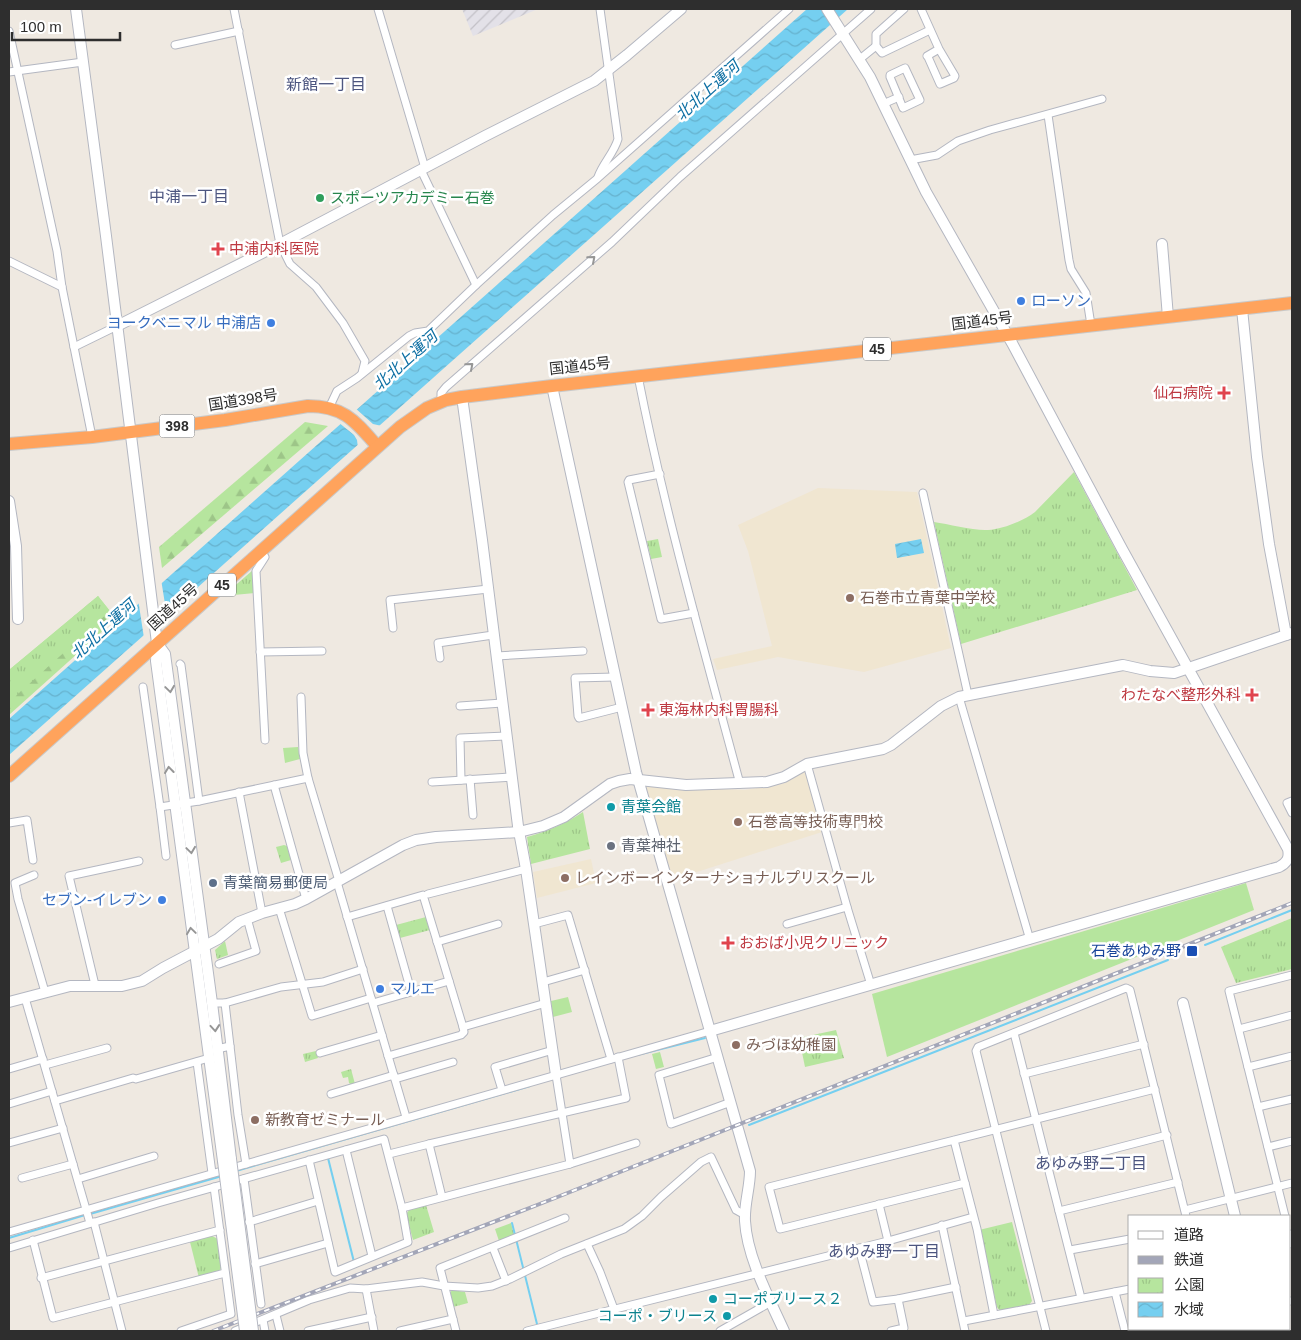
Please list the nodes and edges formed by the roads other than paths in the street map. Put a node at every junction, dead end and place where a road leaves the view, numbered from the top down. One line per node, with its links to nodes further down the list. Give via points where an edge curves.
1 (76, 9): 19 (street)
2 (234, 9): 13 (street)
3 (378, 9): 28 (street)
4 (600, 9): 21 (street)
5 (681, 9): 21 (street)
6 (789, 9): 29 (street)
7 (827, 9): 11 (street)
8 (871, 9): 11 (street)
9 (904, 9): 16 (street, via 876,34)
10 (921, 9): 12 (street)
11 (841, 30): 18 (street); 46 (street, one-way to 11, via 446,387 612,242)
12 (930, 30): 16 (street, via 882,53); 17 (street)
13 (238, 31): 15 (street); 30 (street)
14 (9, 32): 20 (street)
15 (175, 45)
16 (876, 46): 18 (street)
17 (939, 49): 17 (street, via 955,76 940,84 928,58)
18 (860, 59): 25 (street)
19 (83, 62): 20 (street); 39 (street)
20 (17, 70): 22 (street); 34 (street)
21 (609, 70): 28 (street); 29 (street, via 618,139)
22 (9, 72)
23 (898, 97): 23 (street, via 890,75 905,68 920,100 903,108); 25 (street)
24 (1102, 99): 26 (street)
25 (883, 104): 27 (street)
26 (1048, 115): 27 (street, via 990,130 958,141 937,155); 38 (street, via 1069,260 1086,293)
27 (910, 160): 40 (street)
28 (423, 169): 30 (street); 33 (street)
29 (598, 178): 33 (street)
30 (280, 244): 39 (street); 42 (street, via 290,264 316,287 347,329 365,361)
31 (1162, 244): 37 (street)
32 (9, 261): 34 (street)
33 (476, 285): 42 (street, via 428,331 409,336)
34 (62, 287): 41 (street)
35 (1292, 303): 36 (highway, 国道45号 / 45)
36 (1242, 309): 37 (highway, 国道45号 / 45); 60 (street, via 1269,544)
37 (1168, 317): 38 (highway, 国道45号 / 45)
38 (1092, 325): 40 (highway, 国道45号 / 45)
39 (117, 326): 41 (street); 48 (street)
40 (1006, 334): 43 (highway, 国道45号 / 45); 69 (street)
41 (74, 348): 49 (street)
42 (362, 373): 47 (street, via 337,391)
43 (638, 376): 44 (highway, 国道45号 / 45); 52 (street)
44 (552, 386): 45 (highway, 国道45号 / 45); 70 (street)
45 (462, 397): 46 (highway, 国道45号 / 45); 56 (street)
46 (441, 402): 50 (highway, 国道45号 / 45)
47 (329, 408): 48 (highway, 国道398号 / 398, via 308,406); 50 (highway, 国道398号 / 398, via 344,412)
48 (130, 432): 49 (highway, 国道398号 / 398); 62 (street)
49 (92, 437): 51 (highway, 国道398号 / 398)
50 (374, 443): 55 (highway, 国道45号 / 45)
51 (9, 444)
52 (660, 474): 57 (street); 57 (street, via 628,482 659,610 663,619)
53 (922, 494): 72 (street)
54 (9, 501): 58 (street, via 16,546)
55 (260, 551): 62 (highway, 国道45号 / 45); 64 (street, via 265,558 256,571)
56 (488, 589): 59 (street, via 390,600); 61 (street)
57 (694, 613): 87 (street)
58 (18, 619)
59 (393, 628)
60 (1289, 634): 69 (street)
61 (493, 635): 66 (street); 67 (street, via 438,644)
62 (157, 638): 80 (highway, 国道45号 / 45, via 128,670); 92 (street, one-way to 92, via 165,654); 93 (street, one-way to 62, via 156,661)
63 (322, 650): 64 (street)
64 (260, 652): 78 (street)
65 (583, 652): 66 (street)
66 (496, 656): 74 (street)
67 (440, 658)
68 (180, 664): 90 (street)
69 (1188, 669): 72 (street, via 1164,673 1123,665); 118 (street, via 1288,848 1288,859 1279,867)
70 (615, 677): 76 (street); 76 (street, via 575,678 578,716)
71 (143, 687): 94 (street)
72 (963, 696): 79 (street, via 940,706 890,746); 118 (street)
73 (301, 697): 82 (street, via 303,753)
74 (502, 703): 75 (street); 77 (street)
75 (460, 706)
76 (622, 707): 85 (street)
77 (506, 736): 81 (street); 84 (street, via 460,738)
78 (266, 740)
79 (807, 764): 87 (street, via 784,777); 110 (street)
80 (9, 776)
81 (512, 776): 83 (street); 98 (street)
82 (308, 778): 88 (street); 104 (street)
83 (470, 779): 84 (street); 96 (street)
84 (461, 780): 86 (street)
85 (638, 780): 87 (street, via 686,785); 98 (street, via 610,784 564,818); 143 (street)
86 (432, 782)
87 (740, 784)
88 (274, 785): 89 (street); 107 (street)
89 (239, 792): 90 (street); 112 (street)
90 (199, 801): 92 (street)
91 (1292, 801): 95 (street, via 1287,803)
92 (185, 804): 93 (street); 120 (street, one-way to 120)
93 (174, 805): 94 (street); 121 (street, one-way to 93)
94 (160, 807): 99 (street)
95 (1292, 813)
96 (473, 814)
97 (9, 823): 100 (street, via 27,820)
98 (519, 832): 102 (street); 104 (street, via 416,840)
99 (166, 856)
100 (33, 860)
101 (138, 861): 129 (street, via 69,876)
102 (526, 869): 105 (street); 116 (street)
103 (34, 875): 106 (street, via 15,883)
104 (338, 882): 107 (street); 113 (street)
105 (428, 894)
106 (18, 899): 108 (street); 132 (street)
107 (306, 899): 111 (street)
108 (9, 901)
109 (387, 906): 113 (street); 119 (street, via 423,895); 131 (street)
110 (847, 907): 117 (street); 130 (street)
111 (279, 908): 112 (street); 128 (street)
112 (262, 913): 114 (street)
113 (347, 917): 123 (street)
114 (247, 918): 120 (street); 122 (street, via 256,951)
115 (498, 924): 119 (street)
116 (534, 924): 124 (street, via 568,915); 127 (street)
117 (787, 924)
118 (1030, 940): 130 (street)
119 (438, 942): 126 (street)
120 (205, 946): 121 (street); 136 (street)
121 (194, 952): 129 (street, via 142,981 122,986); 155 (street)
122 (218, 964)
123 (363, 968): 128 (street, via 323,982); 134 (street)
124 (585, 970): 127 (street); 156 (street)
125 (1292, 975): 142 (street, via 1229,991)
126 (449, 981): 131 (street); 141 (street)
127 (542, 982): 138 (street)
128 (301, 984): 134 (street, via 312,1016); 137 (street)
129 (95, 985): 132 (street)
130 (871, 985): 143 (street)
131 (411, 991): 134 (street)
132 (45, 992): 133 (street)
133 (24, 998): 135 (street); 157 (street)
134 (372, 1000): 145 (street)
135 (9, 1002)
136 (212, 1003): 137 (street); 149 (street, one-way to 149)
137 (225, 1003): 147 (street)
138 (546, 1003): 141 (street); 150 (street)
139 (1183, 1003): 207 (street)
140 (1292, 1015): 142 (street)
141 (463, 1027): 152 (street, via 461,1035)
142 (1239, 1029): 160 (street)
143 (710, 1031): 154 (street); 156 (street)
144 (1014, 1032): 146 (street, via 1126,988 1130,990); 162 (street); 178 (street, via 978,1047 976,1051)
145 (382, 1035): 151 (street); 152 (street)
146 (1144, 1044): 162 (street); 165 (street)
147 (230, 1046): 149 (street); 194 (street)
148 (107, 1048): 157 (street)
149 (216, 1049): 191 (street)
150 (553, 1050): 164 (street); 166 (street, via 495,1067)
151 (320, 1053)
152 (388, 1056): 163 (street)
153 (1292, 1056): 160 (street)
154 (718, 1057): 171 (street); 171 (street, via 659,1075 671,1124)
155 (208, 1058): 158 (street); 191 (street)
156 (617, 1060): 164 (street); 174 (street, via 626,1098)
157 (44, 1062): 161 (street); 167 (street)
158 (197, 1062): 170 (street); 197 (street)
159 (453, 1062): 163 (street)
160 (1248, 1067): 173 (street)
161 (9, 1069)
162 (1024, 1074): 176 (street)
163 (394, 1077): 168 (street); 175 (street)
164 (557, 1079): 166 (street); 174 (street)
165 (1155, 1089): 176 (street); 180 (street)
166 (502, 1090): 175 (street)
167 (52, 1091): 170 (street); 172 (street)
168 (331, 1094)
169 (1292, 1098): 173 (street)
170 (55, 1101): 177 (street)
171 (731, 1102): 213 (street, via 750,1171)
172 (9, 1104)
173 (1258, 1107): 187 (street)
174 (562, 1113): 186 (street); 195 (street)
175 (406, 1117): 179 (street)
176 (1036, 1119): 178 (street); 196 (street)
177 (63, 1128): 184 (street); 193 (street)
178 (996, 1129): 181 (street); 249 (street)
179 (362, 1131): 183 (street); 194 (street)
180 (1167, 1135): 196 (street); 202 (street)
181 (954, 1140): 201 (street); 209 (street, via 769,1186 780,1229)
182 (1292, 1141): 187 (street)
183 (365, 1142): 188 (street); 189 (street, via 384,1138)
184 (9, 1143)
185 (636, 1143): 195 (street)
186 (430, 1144): 189 (street); 206 (street)
187 (1268, 1147): 205 (street)
188 (346, 1150): 192 (street); 232 (street)
189 (388, 1154): 210 (street)
190 (154, 1156): 199 (street)
191 (226, 1160): 261 (street, bridge); 262 (street, bridge)
192 (309, 1160): 200 (street); 208 (street)
193 (73, 1164): 198 (street); 199 (street)
194 (246, 1164): 197 (street)
195 (570, 1164): 206 (street)
196 (1048, 1166): 211 (street)
197 (212, 1173): 217 (street)
198 (22, 1178)
199 (78, 1179): 217 (street)
200 (244, 1179): 204 (street); 219 (street)
201 (965, 1182): 209 (street); 216 (street)
202 (1178, 1182): 211 (street); 212 (street)
203 (1292, 1183): 205 (street)
204 (214, 1187): 217 (street); 221 (street)
205 (1278, 1187): 207 (street); 215 (street)
206 (442, 1197): 210 (street)
207 (1231, 1198): 212 (street); 214 (street)
208 (318, 1201): 219 (street); 226 (street)
209 (879, 1204): 225 (street)
210 (402, 1208): 232 (street, via 408,1242)
211 (1059, 1211): 231 (street)
212 (1186, 1213)
213 (745, 1215): 227 (street, via 736,1210 711,1156 700,1162 630,1225); 235 (street, via 747,1235)
214 (1236, 1215)
215 (1285, 1215)
216 (974, 1217): 220 (street); 252 (street)
217 (89, 1218): 222 (street); 223 (street); 233 (street)
218 (565, 1218): 229 (street)
219 (249, 1222): 234 (street)
220 (942, 1225): 225 (street); 240 (street)
221 (220, 1230): 233 (street); 236 (street)
222 (9, 1232)
223 (33, 1240): 228 (street); 237 (street)
224 (1128, 1240): 231 (street)
225 (888, 1241): 230 (street)
226 (328, 1243): 232 (street, via 335,1272); 234 (street)
227 (587, 1244): 238 (street); 250 (street)
228 (9, 1248)
229 (493, 1248): 238 (street); 239 (street, via 440,1268)
230 (859, 1248): 235 (street); 245 (street, via 873,1302)
231 (1070, 1250): 244 (street)
232 (372, 1256)
233 (105, 1262): 237 (street); 247 (street)
234 (255, 1264): 248 (street)
235 (759, 1272): 246 (street); 250 (street)
236 (224, 1273): 247 (street); 259 (street, via 231,1314)
237 (42, 1278): 247 (street, via 53,1318)
238 (506, 1280): 239 (street, via 478,1288)
239 (444, 1286): 242 (street, via 422,1282); 254 (street)
240 (956, 1287): 245 (street); 256 (street)
241 (1128, 1289): 243 (street)
242 (366, 1290): 251 (street, via 350,1288 335,1292); 253 (street)
243 (1115, 1292): 244 (street); 276 (street)
244 (1081, 1298): 249 (street)
245 (898, 1299): 273 (street, via 904,1328)
246 (771, 1302): 271 (street); 272 (street)
247 (115, 1303): 258 (street)
248 (261, 1304)
249 (1040, 1306): 252 (street); 275 (street)
250 (614, 1309): 257 (street)
251 (276, 1315): 255 (street); 264 (street)
252 (994, 1315): 256 (street)
253 (372, 1316): 265 (street); 266 (street)
254 (453, 1319): 267 (street); 268 (street)
255 (263, 1320): 260 (street); 263 (street)
256 (964, 1321): 274 (street)
257 (561, 1323): 269 (street); 270 (street)
258 (122, 1331)
259 (181, 1331)
260 (235, 1331)
261 (244, 1331)
262 (253, 1331)
263 (265, 1331)
264 (280, 1331)
265 (308, 1331)
266 (374, 1331)
267 (400, 1331)
268 (456, 1331)
269 (527, 1331)
270 (565, 1331)
271 (720, 1331)
272 (784, 1331)
273 (890, 1331)
274 (965, 1331)
275 (1046, 1331)
276 (1125, 1331)

